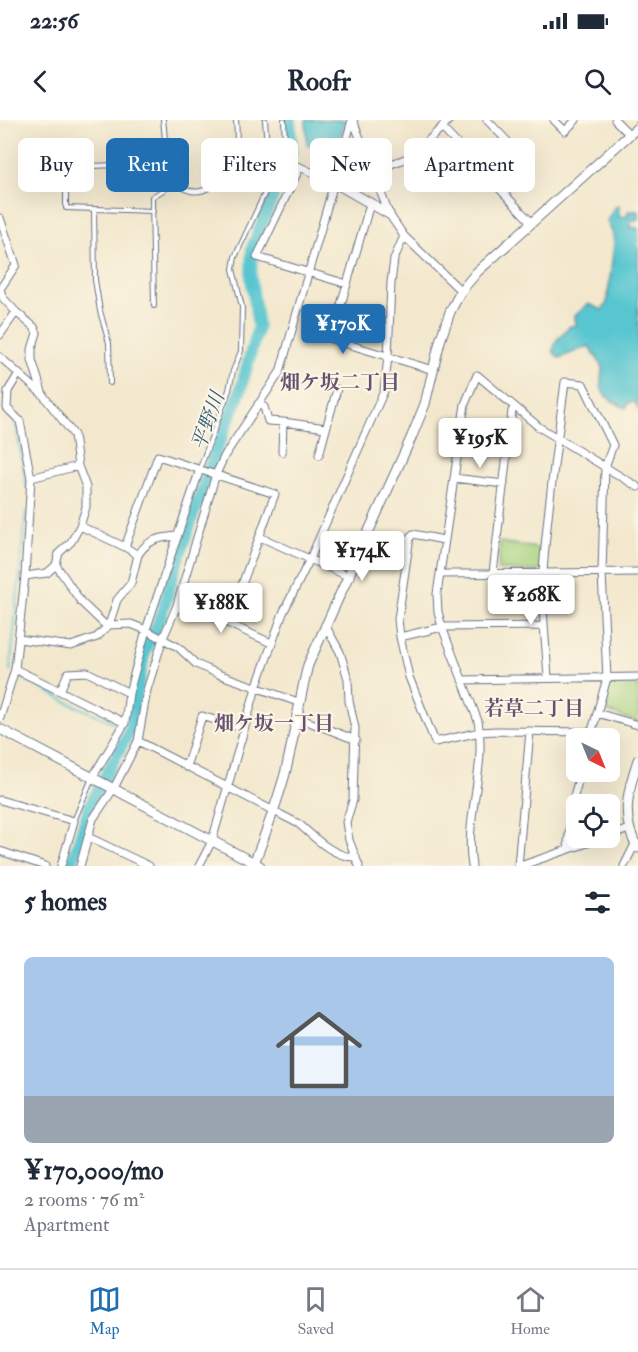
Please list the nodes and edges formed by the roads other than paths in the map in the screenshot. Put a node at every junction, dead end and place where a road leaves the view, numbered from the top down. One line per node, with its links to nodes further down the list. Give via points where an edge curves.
1 (164, 120): 14 (lane)
2 (236, 120): 25 (lane, via 235,153 229,167 210,188 199,193)
3 (265, 120): 15 (lane)
4 (284, 120): 16 (lane)
5 (352, 120): 17 (street); 18 (street)
6 (449, 120): 12 (street)
7 (487, 120): 20 (street)
8 (554, 120): 9 (street, via 564,131)
9 (576, 120)
10 (615, 120): 13 (street)
11 (638, 127): 13 (street)
12 (441, 128): 19 (street); 21 (street, via 413,156)
13 (630, 135): 37 (street)
14 (166, 138)
15 (266, 138)
16 (285, 138)
17 (347, 138)
18 (359, 138)
19 (451, 138)
20 (504, 138)
21 (392, 164)
22 (106, 165): 33 (lane, via 66,167 66,208)
23 (300, 167): 24 (street); 39 (street, via 256,257)
24 (310, 172)
25 (189, 190)
26 (160, 192): 34 (lane, via 152,197)
27 (265, 192): 64 (lane, via 235,257 233,269 242,307 241,351)
28 (332, 192): 39 (street)
29 (350, 192): 32 (street)
30 (380, 192): 35 (street)
31 (503, 192): 37 (street)
32 (370, 204): 35 (street); 40 (street)
33 (94, 210): 34 (lane); 50 (lane, via 95,280 109,343)
34 (153, 211): 43 (lane)
35 (389, 214): 38 (street)
36 (0, 218): 42 (street, via 16,265 0,289)
37 (531, 222): 41 (street)
38 (404, 236): 41 (street); 47 (street, via 394,259)
39 (309, 272): 40 (street); 54 (street, via 280,372)
40 (347, 284): 47 (street, via 332,339)
41 (461, 291): 48 (street, via 450,312)
42 (1, 299): 44 (street)
43 (154, 306)
44 (16, 312): 45 (street); 52 (street, via 37,333 32,360)
45 (0, 335)
46 (0, 357): 49 (street)
47 (388, 357): 48 (street); 76 (street, via 384,390)
48 (433, 370): 84 (street, via 425,404)
49 (18, 375): 52 (street); 56 (street, via 8,391)
50 (111, 383)
51 (337, 389): 58 (street)
52 (43, 395): 62 (street, via 74,435)
53 (0, 400): 56 (street)
54 (258, 404): 57 (street, via 264,407 268,421); 65 (street)
55 (515, 407): 59 (street); 67 (street, via 477,375 465,404); 68 (street)
56 (7, 408): 66 (street, via 20,421)
57 (283, 422): 58 (street); 60 (street)
58 (326, 428): 61 (street)
59 (558, 438): 63 (street); 63 (street, via 565,382 583,384 613,445); 80 (street)
60 (282, 452)
61 (319, 455)
62 (78, 466): 66 (street); 70 (street, via 86,487 86,507)
63 (605, 467): 69 (street); 81 (street)
64 (200, 469): 65 (street); 71 (street); 74 (street, via 158,456)
65 (216, 474): 72 (street, via 275,494); 85 (street)
66 (31, 478): 83 (street)
67 (454, 478): 68 (street); 73 (street)
68 (504, 484): 79 (street)
69 (638, 487)
70 (80, 526): 74 (street); 77 (street, via 59,553)
71 (177, 537): 75 (street, via 154,539); 91 (street)
72 (260, 537): 76 (street); 86 (street)
73 (444, 540): 82 (street); 92 (street, via 413,534 410,537)
74 (125, 547): 75 (street)
75 (138, 555): 87 (street, via 131,583 117,600)
76 (310, 559): 84 (street); 95 (street)
77 (57, 565): 83 (street, via 47,573); 87 (street, via 81,602)
78 (638, 572): 81 (street)
79 (493, 573): 80 (street); 82 (street)
80 (543, 573): 81 (street); 89 (street)
81 (602, 573): 99 (street)
82 (440, 574): 90 (street, via 437,594)
83 (26, 576): 94 (street)
84 (350, 577): 88 (street)
85 (176, 608): 86 (street, via 199,610); 93 (street)
86 (228, 623): 95 (street)
87 (110, 625): 91 (street, via 131,624); 94 (street, via 97,637 71,646)
88 (325, 625): 104 (street); 116 (street, via 340,652 348,679)
89 (543, 626): 90 (street); 98 (street)
90 (442, 627): 92 (street); 100 (street)
91 (146, 630): 93 (street); 103 (street)
92 (400, 636): 114 (street, via 404,662 435,742)
93 (163, 638): 101 (street, via 196,664); 117 (street, via 147,690)
94 (19, 639): 96 (street)
95 (271, 643): 101 (street)
96 (15, 669): 102 (street); 107 (street)
97 (638, 677): 99 (street)
98 (548, 678): 99 (street); 100 (street)
99 (607, 678): 105 (street)
100 (462, 680): 114 (street)
101 (256, 688): 104 (street); 112 (street)
102 (60, 691): 103 (street, via 68,673 87,672); 108 (street)
103 (129, 693): 108 (street)
104 (298, 702): 106 (street)
105 (597, 713): 109 (street); 110 (street)
106 (296, 717): 116 (street); 125 (street)
107 (0, 718)
108 (125, 723): 120 (street)
109 (638, 725)
110 (593, 728)
111 (0, 729): 120 (street)
112 (244, 729): 119 (street, via 202,716); 123 (street)
113 (530, 731): 114 (street); 115 (street); 144 (street)
114 (480, 732): 143 (street)
115 (566, 733)
116 (356, 740): 135 (street, via 353,800 346,822)
117 (138, 741): 119 (street); 122 (street)
118 (638, 760): 127 (street, via 628,796)
119 (186, 767): 123 (street)
120 (93, 778): 122 (street); 126 (lane)
121 (578, 782): 133 (street)
122 (112, 787): 129 (street, via 93,819); 130 (street)
123 (226, 788): 125 (street); 130 (street)
124 (0, 800): 126 (street)
125 (274, 813): 135 (street, via 298,824 320,843); 136 (street)
126 (74, 821): 138 (street)
127 (630, 829): 128 (street); 131 (street)
128 (620, 832)
129 (88, 837): 139 (street); 140 (street)
130 (212, 841): 136 (street); 141 (street)
131 (637, 846): 145 (street)
132 (572, 848): 133 (street)
133 (569, 849): 144 (street)
134 (0, 851): 137 (street)
135 (356, 858): 142 (street)
136 (256, 865)
137 (45, 866)
138 (61, 866)
139 (80, 866)
140 (149, 866)
141 (200, 866)
142 (359, 866)
143 (472, 866)
144 (519, 866)
145 (624, 866)

